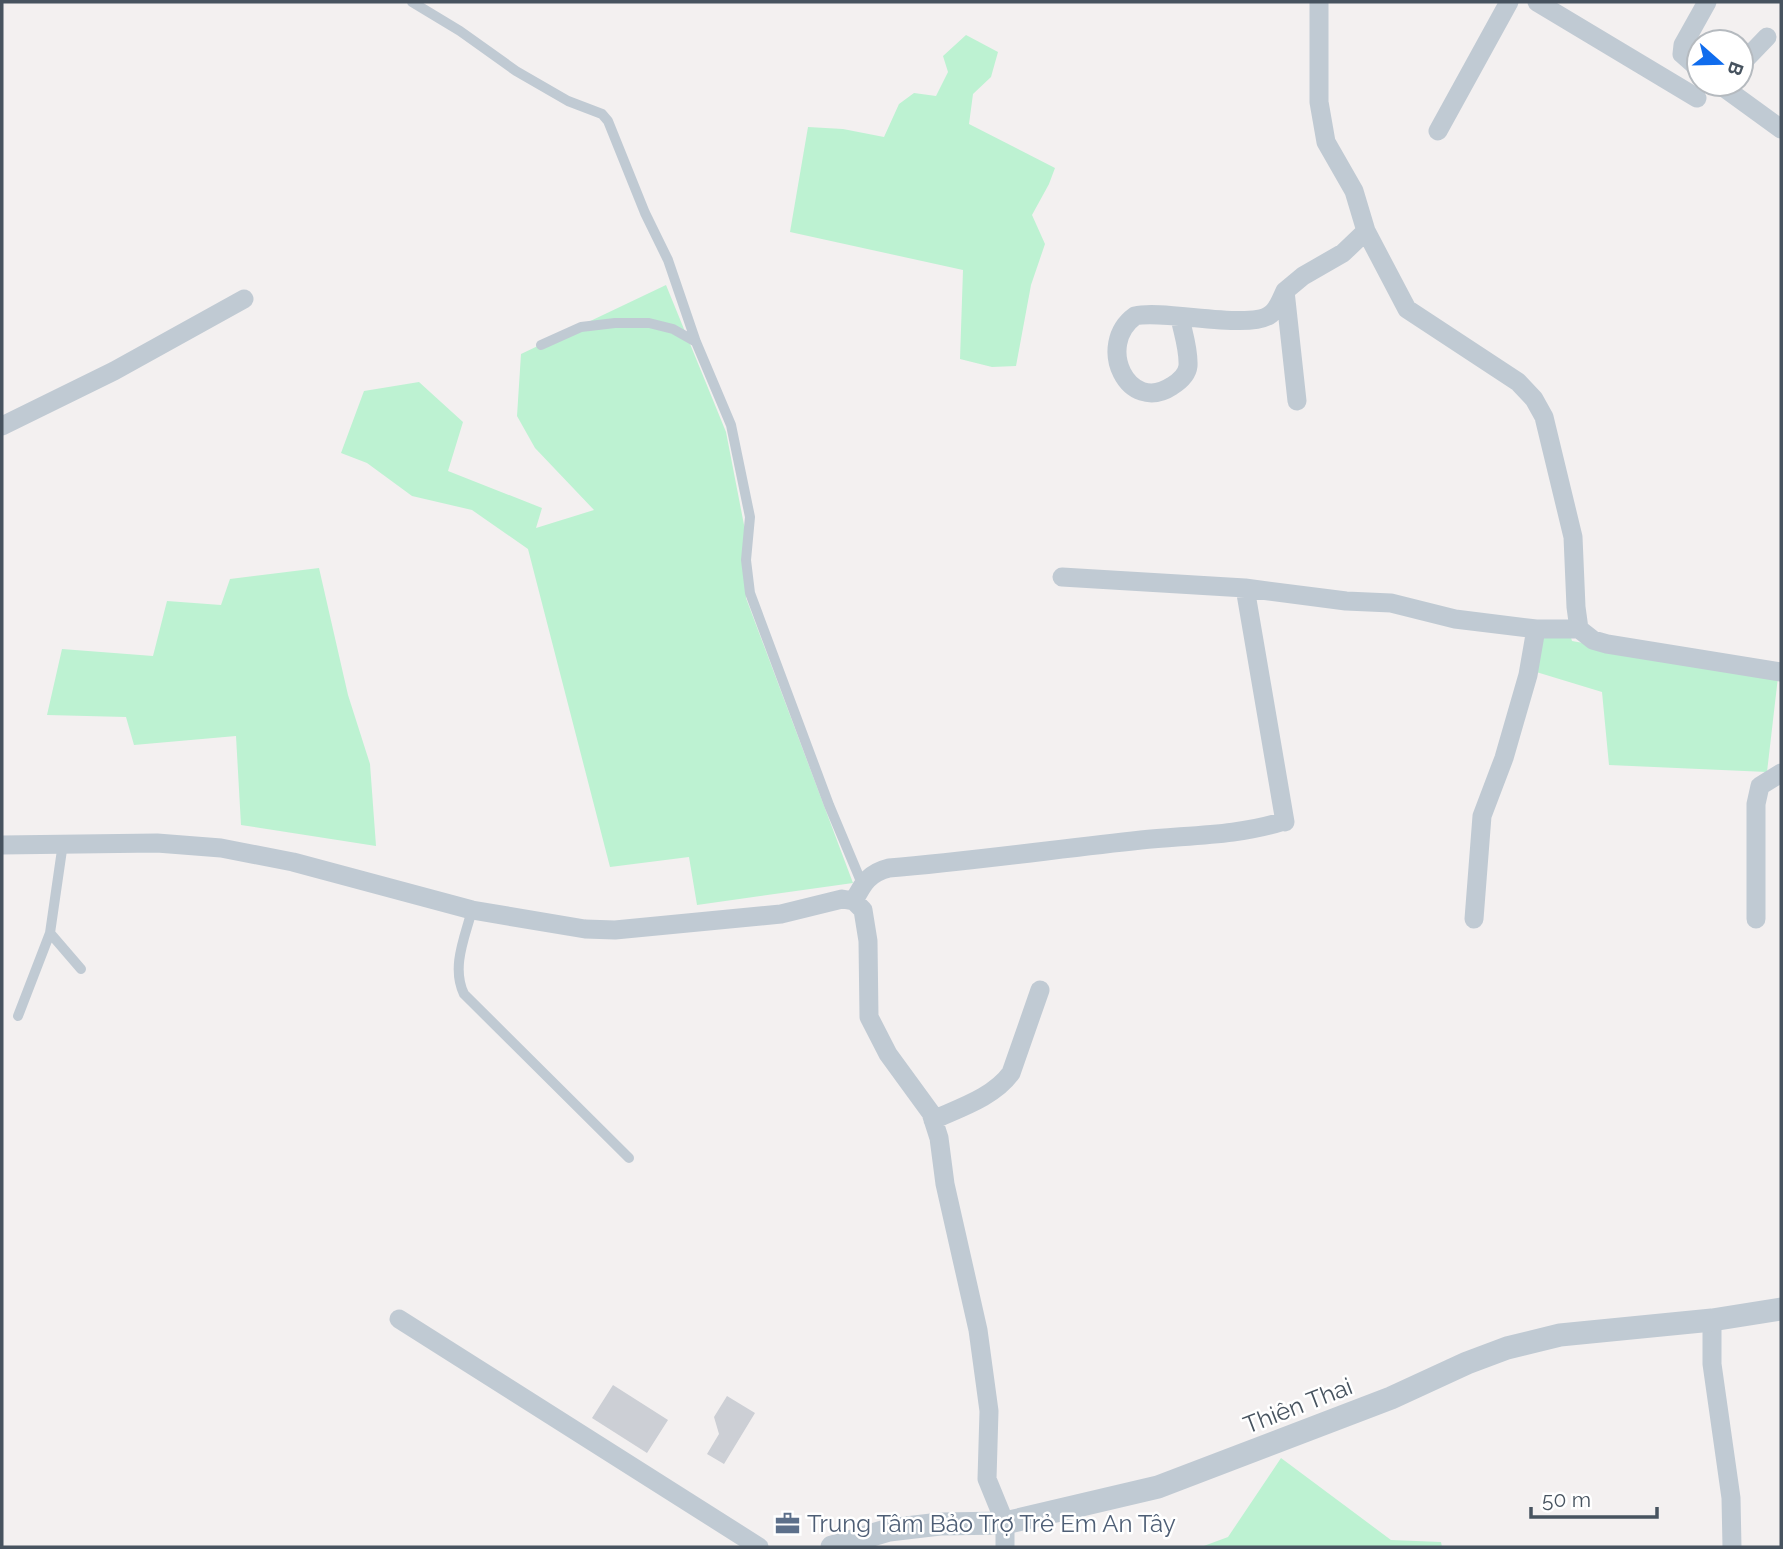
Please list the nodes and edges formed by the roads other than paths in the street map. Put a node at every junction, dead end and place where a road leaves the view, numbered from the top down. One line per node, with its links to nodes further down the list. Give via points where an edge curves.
1 (412, 2): 17 (lane, via 516,71 608,121 668,260)
2 (1319, 2): 13 (street, via 1319,102 1326,142 1354,191)
3 (1509, 2): 12 (street)
4 (1537, 2): 9 (street)
5 (1707, 2): 6 (street)
6 (1693, 28)
7 (1767, 37): 8 (street)
8 (1755, 49)
9 (1685, 91)
10 (1739, 98): 11 (street)
11 (1781, 129)
12 (1438, 131)
13 (1366, 231): 14 (street, via 1343,253); 24 (street, via 1407,309 1518,382 1534,398 1544,417 1573,537)
14 (1285, 291): 16 (street, via 1272,313 1258,320); 19 (street)
15 (244, 299): 20 (street)
16 (1180, 318): 16 (street, via 1186,374 1160,392 1129,385 1119,370 1116,346 1128,320 1144,313)
17 (696, 342): 18 (lane, via 649,323 615,323 582,327); 29 (lane, via 731,425 750,517 746,559 750,593 860,879)
18 (541, 345)
19 (1297, 401)
20 (2, 426)
21 (1062, 578): 22 (street)
22 (1245, 588): 23 (street, via 1391,603 1455,619); 29 (street, via 1284,822 1210,835 889,868 875,871)
23 (1536, 629): 24 (street); 31 (street, via 1528,675 1482,816)
24 (1579, 629): 25 (street, via 1607,644)
25 (1781, 671)
26 (1781, 773): 32 (street, via 1760,786 1756,804)
27 (63, 844): 28 (street); 30 (street, via 221,848 293,862); 33 (lane)
28 (2, 845)
29 (857, 895): 30 (street, via 780,914 614,930 558,926); 37 (street, via 868,941 869,1017)
30 (472, 910): 38 (lane, via 458,964 458,982 464,994)
31 (1474, 919)
32 (1756, 919)
33 (50, 933): 34 (lane); 36 (lane)
34 (81, 969)
35 (1040, 990): 37 (street, via 1004,1083)
36 (18, 1016)
37 (933, 1120): 42 (street, via 985,1370 987,1479)
38 (629, 1158)
39 (1781, 1309): 41 (street, Thiên Thai)
40 (399, 1318): 43 (street)
41 (1712, 1320): 42 (street, Thiên Thai, via 1560,1335 1507,1348 1391,1398 1158,1487); 46 (street, via 1712,1364 1731,1498)
42 (1005, 1523): 44 (street, Thiên Thai, via 889,1530); 45 (street)
43 (759, 1547)
44 (832, 1547)
45 (1005, 1547)
46 (1732, 1547)

